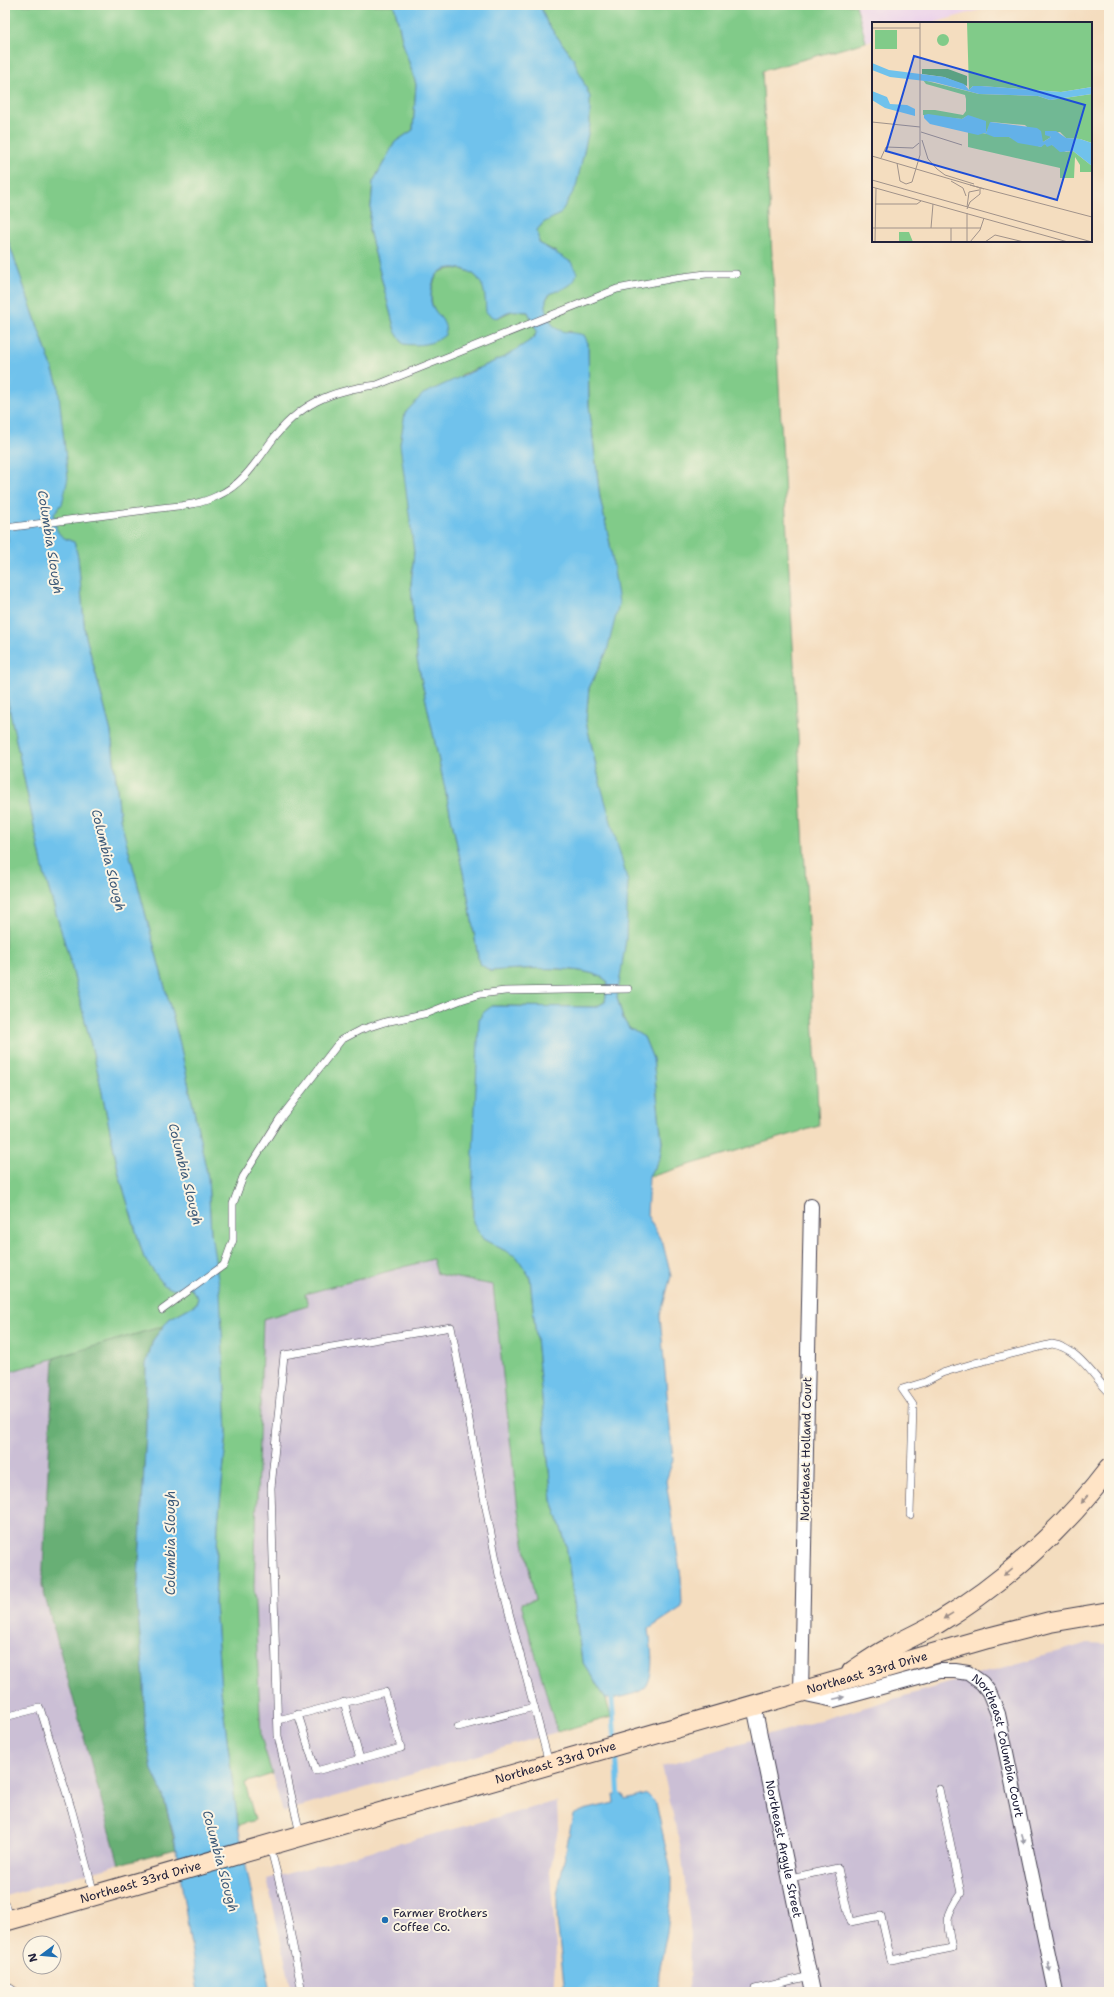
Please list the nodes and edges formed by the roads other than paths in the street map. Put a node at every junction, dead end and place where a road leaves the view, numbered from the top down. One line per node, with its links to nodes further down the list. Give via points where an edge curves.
1 (736, 274): 2 (lane, via 706,274 616,289 377,385 352,388 320,398 286,423 248,474 218,496 190,505)
2 (5, 528)
3 (628, 988): 5 (lane, via 480,994 428,1013 360,1030 341,1040 284,1114 243,1177 233,1204 231,1248 224,1266)
4 (811, 1206): 11 (street, Northeast Holland Court)
5 (162, 1310)
6 (1109, 1392): 8 (lane, via 1070,1351 1052,1344 975,1363 902,1388 913,1405)
7 (1109, 1469): 10 (main road, one-way to 10, via 1068,1519 1035,1550 980,1594 935,1624 887,1649)
8 (910, 1515)
9 (1109, 1612): 10 (main road, Northeast 33rd Drive, via 1050,1622)
10 (836, 1683): 11 (main road, Northeast 33rd Drive)
11 (801, 1693): 14 (main road, Northeast 33rd Drive); 33 (street, Northeast Columbia Court, one-way to 33, via 834,1700 940,1671 968,1673 982,1683 998,1714)
12 (344, 1702): 15 (lane); 19 (lane); 19 (lane, via 385,1692 401,1748)
13 (534, 1706): 17 (lane, via 499,1575 451,1327 284,1355 271,1488); 18 (lane); 20 (lane)
14 (754, 1706): 20 (main road, Northeast 33rd Drive); 24 (street, Northeast Argyle Street)
15 (298, 1714): 17 (lane); 19 (lane, via 316,1771)
16 (5, 1717): 25 (lane, via 40,1708 72,1810)
17 (278, 1720): 22 (lane, via 278,1736)
18 (458, 1727)
19 (360, 1758)
20 (550, 1765): 22 (main road, Northeast 33rd Drive)
21 (939, 1788): 24 (lane, via 961,1892 951,1907 946,1924 952,1948 891,1960 881,1916 850,1922 838,1868)
22 (301, 1837): 23 (main road, Northeast 33rd Drive)
23 (264, 1847): 25 (main road, Northeast 33rd Drive); 31 (lane, via 285,1905)
24 (790, 1878): 27 (street, Northeast Argyle Street)
25 (94, 1895): 26 (main road, Northeast 33rd Drive)
26 (6, 1915)
27 (810, 1976): 29 (lane); 32 (street, Northeast Argyle Street)
28 (6, 1986): 30 (lane)
29 (755, 1989)
30 (16, 1992)
31 (302, 1992)
32 (814, 1992)
33 (1056, 1992)

